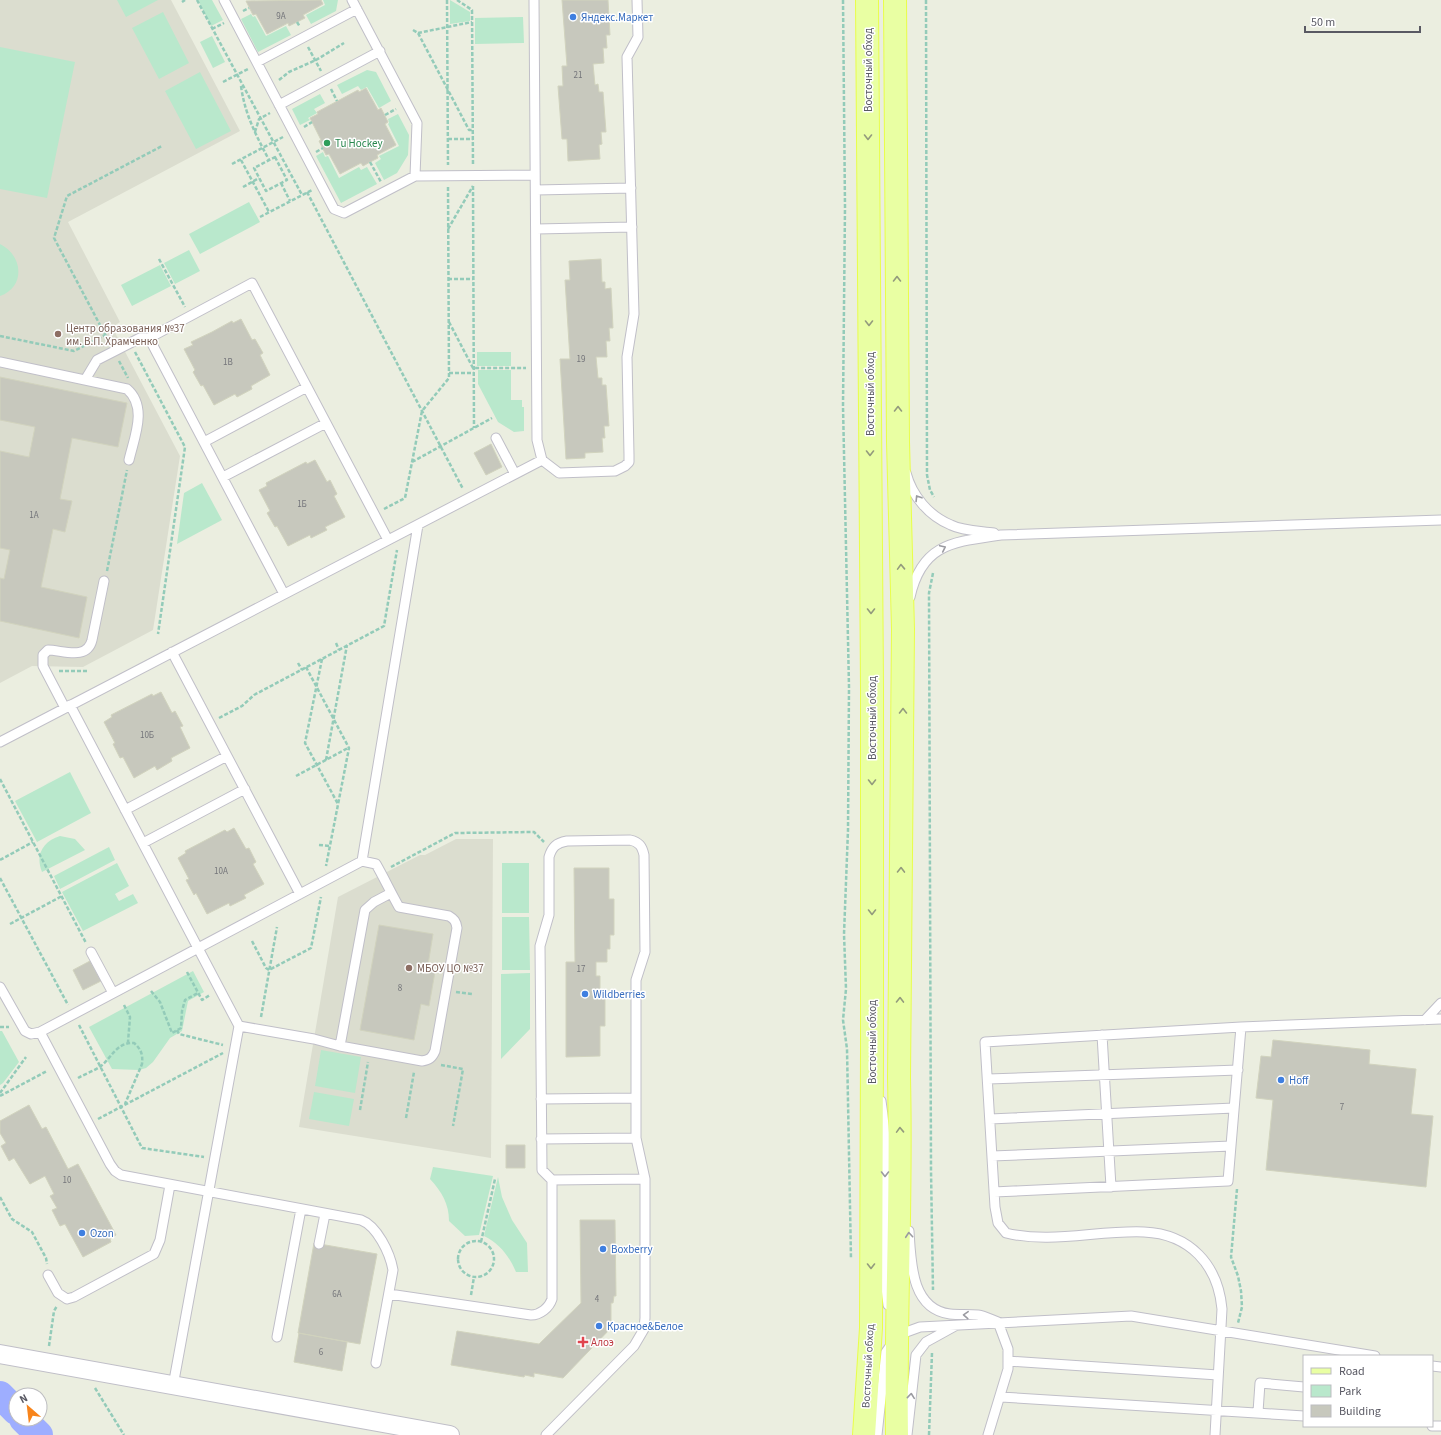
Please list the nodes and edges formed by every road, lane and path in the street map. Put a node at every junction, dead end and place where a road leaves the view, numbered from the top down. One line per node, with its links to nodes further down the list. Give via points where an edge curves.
1 (196, 0): 22 (path)
2 (224, 0): 21 (lane)
3 (352, 0): 12 (lane)
4 (447, 0): 14 (path)
5 (457, 0): 13 (path, via 472,10)
6 (534, 0): 48 (lane)
7 (637, 0): 57 (lane, via 638,36 627,57)
8 (843, 0): 221 (path, via 843,406 849,687 844,934 846,989 843,1020 847,1049)
9 (867, 0): 178 (main road, Восточный обход, one-way to 178)
10 (895, 0): 92 (main road, one-way to 10)
11 (926, 0): 100 (path, via 927,475 930,490)
12 (357, 9): 17 (lane); 19 (lane)
13 (472, 22): 14 (path); 33 (path)
14 (447, 27): 16 (path); 27 (path)
15 (413, 30): 16 (path)
16 (418, 33): 27 (path)
17 (304, 38): 20 (path); 21 (lane)
18 (344, 43): 20 (path)
19 (380, 51): 23 (lane); 49 (lane, via 417,123)
20 (316, 60): 23 (path); 26 (path, via 289,72)
21 (257, 62): 22 (path); 26 (lane)
22 (236, 75): 24 (path); 25 (path)
23 (326, 80): 30 (lane)
24 (223, 82)
25 (241, 84): 31 (path); 35 (path, via 244,107)
26 (270, 88): 30 (lane)
27 (447, 90): 33 (path, via 469,130); 36 (path)
28 (334, 95): 29 (path)
29 (337, 101)
30 (280, 106): 31 (path); 34 (lane)
31 (259, 119): 35 (path); 38 (path)
32 (312, 122): 34 (path)
33 (472, 130): 37 (path)
34 (294, 132): 38 (path); 54 (lane)
35 (255, 133): 40 (path)
36 (448, 139): 37 (path); 50 (path)
37 (473, 139): 47 (path)
38 (274, 142): 40 (path); 45 (path)
39 (162, 146): 73 (path, via 68,196 54,238)
40 (263, 148): 41 (path); 42 (path)
41 (241, 160): 44 (path); 52 (path)
42 (269, 160): 46 (path, via 274,157); 51 (path, via 254,168)
43 (370, 162): 59 (path)
44 (232, 164)
45 (285, 164): 46 (path); 61 (path)
46 (280, 167): 53 (path, via 287,180)
47 (473, 175): 48 (lane); 50 (lane); 55 (path)
48 (535, 175): 58 (lane)
49 (415, 176): 50 (lane); 59 (lane)
50 (448, 176): 66 (path)
51 (259, 178): 52 (path); 53 (path, via 266,191)
52 (253, 182): 56 (path); 63 (path)
53 (281, 183): 62 (path)
54 (321, 185): 59 (lane, via 334,209 344,213); 60 (path)
55 (473, 186): 66 (path); 70 (path)
56 (243, 187)
57 (630, 188): 58 (lane); 65 (lane)
58 (536, 190): 67 (lane)
59 (386, 191)
60 (306, 192): 61 (path); 86 (path)
61 (302, 195): 62 (path)
62 (290, 201): 63 (path)
63 (269, 212): 64 (path)
64 (260, 217)
65 (632, 227): 67 (lane); 95 (lane, via 634,314 626,357 628,462 621,470 615,471 559,472)
66 (448, 229): 69 (path)
67 (536, 230): 80 (lane)
68 (159, 259): 71 (path)
69 (448, 279): 70 (path); 72 (path)
70 (473, 279): 79 (path)
71 (190, 317): 75 (lane); 84 (lane, via 252,283)
72 (449, 321): 79 (path); 81 (path)
73 (105, 335): 74 (path, via 74,351); 77 (path)
74 (0, 336)
75 (149, 338): 76 (lane, via 140,338); 91 (lane)
76 (130, 343): 77 (lane); 111 (path, via 185,447)
77 (114, 352): 83 (lane, via 97,360); 85 (path, via 131,384)
78 (0, 362): 83 (lane)
79 (474, 368): 80 (path); 82 (path)
80 (537, 368): 95 (lane, via 537,440)
81 (449, 373): 82 (path); 86 (path, via 449,378)
82 (474, 373): 89 (path)
83 (85, 380): 85 (lane)
84 (307, 387): 88 (lane); 91 (lane)
85 (130, 391): 94 (lane, via 139,412)
86 (422, 411): 93 (path); 96 (path)
87 (492, 418): 89 (path)
88 (326, 423): 98 (lane); 101 (lane)
89 (474, 428): 93 (path)
90 (496, 438): 97 (lane)
91 (204, 442): 98 (lane)
92 (898, 442): 105 (lane, one-way to 92, via 952,526 932,515 918,500 907,477); 110 (main road, one-way to 92)
93 (440, 446): 96 (path); 99 (path)
94 (129, 460): 108 (path)
95 (542, 460): 97 (lane)
96 (412, 462): 101 (path, via 405,498)
97 (515, 474): 99 (lane)
98 (223, 477): 109 (lane)
99 (468, 498): 103 (lane)
100 (936, 501)
101 (374, 514): 106 (lane)
102 (1441, 520): 105 (lane)
103 (418, 524): 104 (lane); 142 (lane)
104 (399, 534): 106 (lane); 113 (path, via 384,626)
105 (1001, 535): 110 (lane, one-way to 105, via 912,587 922,564 937,551 957,542)
106 (388, 540): 109 (lane)
107 (938, 568): 224 (path, via 933,573 929,593)
108 (104, 581): 120 (lane, via 92,644 77,654 51,650 44,652 42,659)
109 (284, 594): 115 (lane)
110 (903, 629): 205 (main road, one-way to 110, via 899,1078)
111 (158, 634)
112 (336, 643): 114 (path)
113 (348, 645): 114 (path); 124 (path)
114 (339, 650): 116 (path)
115 (172, 652): 123 (lane); 125 (lane)
116 (322, 659): 118 (path); 122 (path)
117 (298, 663): 119 (path)
118 (306, 667): 119 (path); 122 (path)
119 (302, 670): 125 (path, via 254,695 242,706)
120 (45, 671): 121 (path); 123 (lane)
121 (87, 671)
122 (317, 687): 124 (path); 130 (path, via 306,743)
123 (68, 707): 126 (lane); 135 (lane)
124 (334, 719): 127 (path); 129 (path)
125 (209, 723): 128 (lane)
126 (0, 742)
127 (349, 748): 129 (path); 134 (path)
128 (227, 756): 133 (lane); 135 (lane)
129 (326, 760): 130 (path)
130 (317, 765): 131 (path); 134 (path)
131 (296, 776)
132 (0, 780): 136 (path)
133 (245, 789): 137 (lane); 147 (lane)
134 (338, 805): 139 (path)
135 (125, 810): 137 (lane)
136 (33, 842): 141 (path); 148 (path)
137 (143, 843): 153 (lane)
138 (319, 845): 139 (path)
139 (330, 846): 145 (path)
140 (552, 849): 143 (path, via 534,832 456,833); 190 (lane, via 558,843 567,840 630,840 637,842 642,848 645,952 636,980); 191 (lane, via 549,857 549,915 540,946)
141 (0, 860)
142 (362, 860): 145 (lane); 146 (lane, via 376,864)
143 (389, 868)
144 (0, 878): 149 (path)
145 (324, 881): 147 (lane); 155 (path, via 311,948)
146 (391, 893): 176 (lane, via 365,910); 179 (lane, via 399,907 449,916 456,923)
147 (300, 894): 153 (lane)
148 (62, 896): 149 (path); 154 (path)
149 (21, 918): 150 (path); 164 (path)
150 (10, 924)
151 (277, 927): 155 (path)
152 (252, 941): 155 (path)
153 (198, 948): 157 (lane); 160 (lane)
154 (91, 952): 160 (lane)
155 (269, 970): 166 (path)
156 (187, 972): 161 (path)
157 (217, 983): 161 (path, via 209,996 202,1000); 168 (lane)
158 (0, 987): 173 (lane, via 25,1031 31,1034)
159 (151, 991): 172 (path, via 160,1002 172,1033)
160 (113, 993): 164 (lane)
161 (198, 993): 172 (path, via 185,1000 181,1028)
162 (1441, 1003): 167 (lane)
163 (124, 1005): 175 (path, via 130,1017)
164 (73, 1014): 173 (lane); 183 (path)
165 (1441, 1019): 167 (lane)
166 (261, 1020)
167 (1425, 1020): 171 (lane)
168 (239, 1026): 176 (lane); 207 (lane)
169 (0, 1027): 170 (path)
170 (10, 1027)
171 (1242, 1027): 174 (lane); 184 (lane)
172 (177, 1030): 192 (path, via 179,1034 224,1046 227,1051)
173 (40, 1032): 182 (lane)
174 (1102, 1035): 185 (lane); 186 (lane, via 985,1042)
175 (128, 1042): 183 (path, via 112,1053); 192 (path, via 134,1043 143,1056)
176 (340, 1046): 177 (lane)
177 (370, 1051): 181 (lane); 195 (path)
178 (872, 1052): 231 (lane, one-way to 231, via 885,1125 884,1231 888,1307); 252 (main road, Восточный обход, one-way to 252, via 871,1328)
179 (433, 1056): 181 (lane, via 427,1060); 200 (path, via 438,1065 463,1069)
180 (26, 1057): 188 (path)
181 (417, 1060): 197 (path)
182 (58, 1066): 187 (lane); 189 (path)
183 (101, 1066): 187 (path); 193 (path)
184 (1238, 1070): 185 (lane); 194 (lane)
185 (1104, 1075): 186 (lane); 196 (lane)
186 (988, 1079): 198 (lane)
187 (67, 1084): 199 (lane)
188 (0, 1093)
189 (0, 1096)
190 (636, 1098): 191 (lane); 201 (lane)
191 (541, 1099): 202 (lane)
192 (125, 1105): 193 (path)
193 (121, 1107): 199 (path); 207 (path, via 142,1148)
194 (1234, 1108): 196 (lane); 203 (lane)
195 (360, 1110)
196 (1106, 1113): 198 (lane); 204 (lane)
197 (406, 1118)
198 (990, 1119): 206 (lane)
199 (89, 1124): 211 (lane, via 115,1171 129,1178)
200 (453, 1126)
201 (636, 1138): 202 (lane); 209 (lane)
202 (542, 1139): 210 (lane, via 542,1170)
203 (1231, 1146): 204 (lane); 212 (lane, via 1228,1182)
204 (1109, 1151): 206 (lane); 212 (lane)
205 (901, 1152): 228 (lane, one-way to 205, via 979,1315 949,1314 933,1309 920,1294 912,1266); 231 (main road)
206 (992, 1156): 214 (lane)
207 (214, 1159): 213 (lane)
208 (495, 1179): 218 (path)
209 (645, 1179): 210 (lane); 251 (lane, via 644,1329 634,1346)
210 (552, 1180): 227 (lane, via 551,1303 536,1315)
211 (170, 1185): 213 (lane); 226 (lane, via 160,1240 154,1254 74,1297)
212 (1111, 1187): 214 (lane)
213 (208, 1192): 216 (lane); 243 (lane)
214 (994, 1192): 233 (lane, via 998,1223 1006,1233 1036,1237 1144,1232 1176,1239 1199,1254 1213,1272 1220,1292)
215 (0, 1197): 222 (path, via 12,1219 32,1232 46,1258)
216 (301, 1209): 217 (lane); 234 (lane)
217 (325, 1214): 219 (lane); 225 (lane, via 361,1220 372,1227 392,1263)
218 (481, 1242): 223 (path, via 490,1248 494,1261 487,1274); 223 (path, via 464,1245 458,1257 462,1271)
219 (319, 1244)
220 (1231, 1257): 229 (path, via 1241,1291 1242,1307)
221 (851, 1260)
222 (48, 1275): 226 (lane)
223 (474, 1277): 227 (path)
224 (933, 1292)
225 (389, 1294): 227 (lane); 240 (lane)
226 (62, 1298): 239 (path, via 54,1312)
227 (469, 1306)
228 (998, 1322): 230 (lane); 233 (lane, via 1131,1316); 238 (lane, via 1008,1349)
229 (1238, 1323)
230 (958, 1324): 232 (lane); 255 (lane, one-way to 230, via 916,1355 926,1342)
231 (897, 1326): 232 (lane); 232 (lane); 253 (lane, via 886,1352); 254 (main road)
232 (920, 1327)
233 (1220, 1330): 237 (lane); 242 (lane)
234 (277, 1337)
235 (932, 1351): 256 (path)
236 (0, 1354): 239 (street)
237 (1370, 1355)
238 (1008, 1361): 242 (lane); 245 (lane)
239 (47, 1363): 241 (street)
240 (376, 1363)
241 (82, 1369): 243 (street); 249 (path)
242 (1218, 1375): 246 (lane)
243 (173, 1386): 250 (street)
244 (1303, 1387): 247 (lane, via 1260,1383)
245 (1001, 1397): 246 (lane); 257 (lane)
246 (1216, 1409): 247 (lane); 259 (lane)
247 (1258, 1412): 248 (lane)
248 (1303, 1416)
249 (124, 1435)
250 (450, 1435)
251 (546, 1435)
252 (864, 1435)
253 (878, 1435)
254 (896, 1435)
255 (907, 1435)
256 (929, 1435)
257 (988, 1435): 258 (lane)
258 (994, 1435)
259 (1215, 1435)

